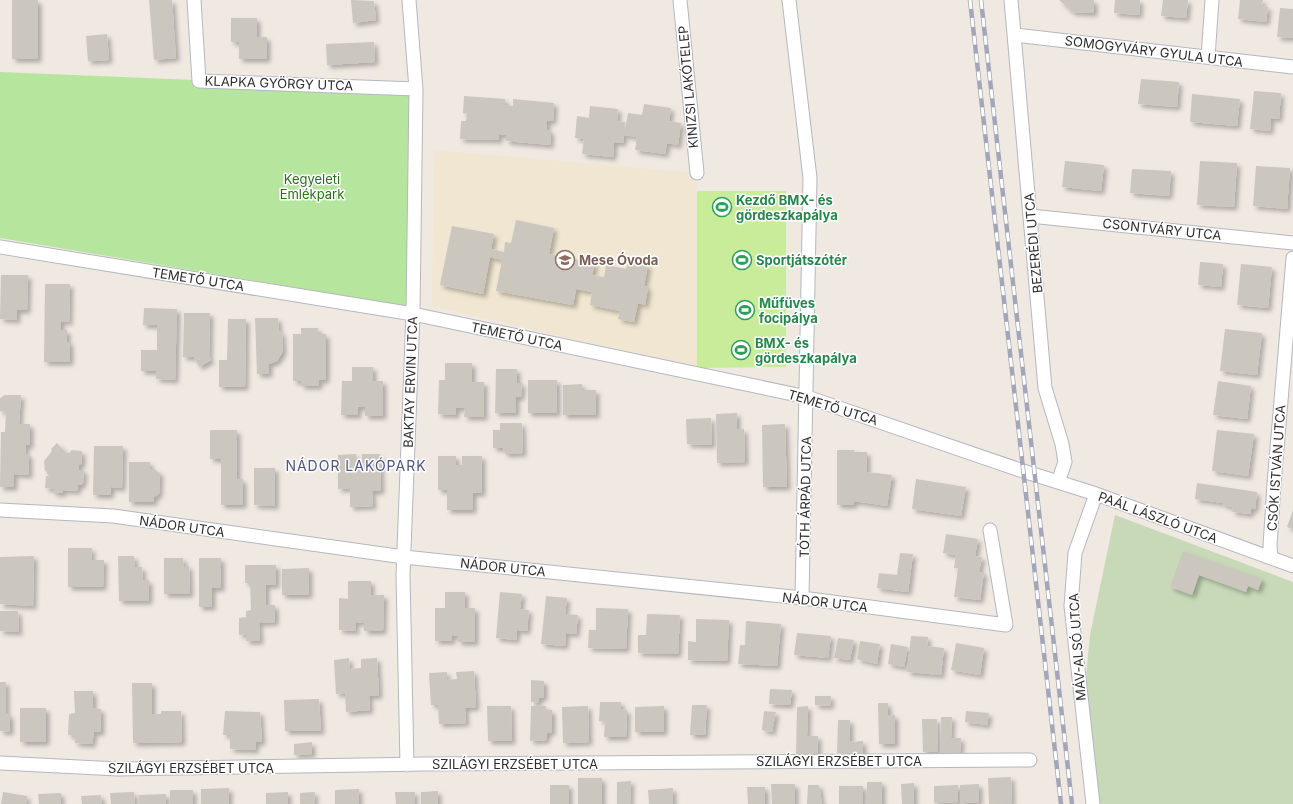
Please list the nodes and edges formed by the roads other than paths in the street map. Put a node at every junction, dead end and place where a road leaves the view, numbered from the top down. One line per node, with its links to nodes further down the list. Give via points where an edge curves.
1 (194, 0): 10 (street, KLAPKA GYÖRGY UTCA, via 199,81)
2 (409, 0): 10 (street, BAKTAY ERVIN UTCA)
3 (680, 0): 11 (street, KINIZSI LAKÓTELEP)
4 (789, 0): 17 (street, TÓTH ÁRPÁD UTCA, via 810,178)
5 (1011, 0): 7 (street, BEZERÉDI UTCA)
6 (1212, 0): 8 (street)
7 (1015, 35): 8 (street, SOMOGYVÁRY GYULA UTCA); 12 (street, BEZERÉDI UTCA)
8 (1208, 57): 9 (street, SOMOGYVÁRY GYULA UTCA)
9 (1293, 67)
10 (416, 89): 16 (street, BAKTAY ERVIN UTCA)
11 (697, 173)
12 (1030, 216): 13 (street, CSONTVÁRY UTCA); 19 (street, BEZERÉDI UTCA, via 1045,388 1065,462)
13 (1293, 243)
14 (0, 247): 16 (street, TEMETŐ UTCA)
15 (1293, 258): 24 (street, CSÓK ISTVÁN UTCA, via 1273,492)
16 (413, 314): 17 (street, TEMETŐ UTCA); 23 (street, BAKTAY ERVIN UTCA)
17 (807, 397): 18 (street, TEMETŐ UTCA); 26 (street, TÓTH ÁRPÁD UTCA)
18 (1023, 471): 19 (street, PAÁL LÁSZLÓ UTCA)
19 (1058, 482): 20 (street, PAÁL LÁSZLÓ UTCA)
20 (1096, 494): 24 (street, PAÁL LÁSZLÓ UTCA); 30 (street, MÁV-ALSÓ UTCA, via 1074,553 1071,606)
21 (0, 510): 23 (street, NÁDOR UTCA, via 113,516)
22 (990, 530): 26 (street, NÁDOR UTCA, via 1006,625)
23 (404, 557): 26 (street, NÁDOR UTCA); 29 (street, BAKTAY ERVIN UTCA)
24 (1270, 558): 25 (street, PAÁL LÁSZLÓ UTCA)
25 (1293, 566)
26 (802, 598)
27 (1030, 760): 29 (street, SZILÁGYI ERZSÉBET UTCA)
28 (0, 764): 29 (street, SZILÁGYI ERZSÉBET UTCA, via 118,769)
29 (407, 765)
30 (1093, 804)

